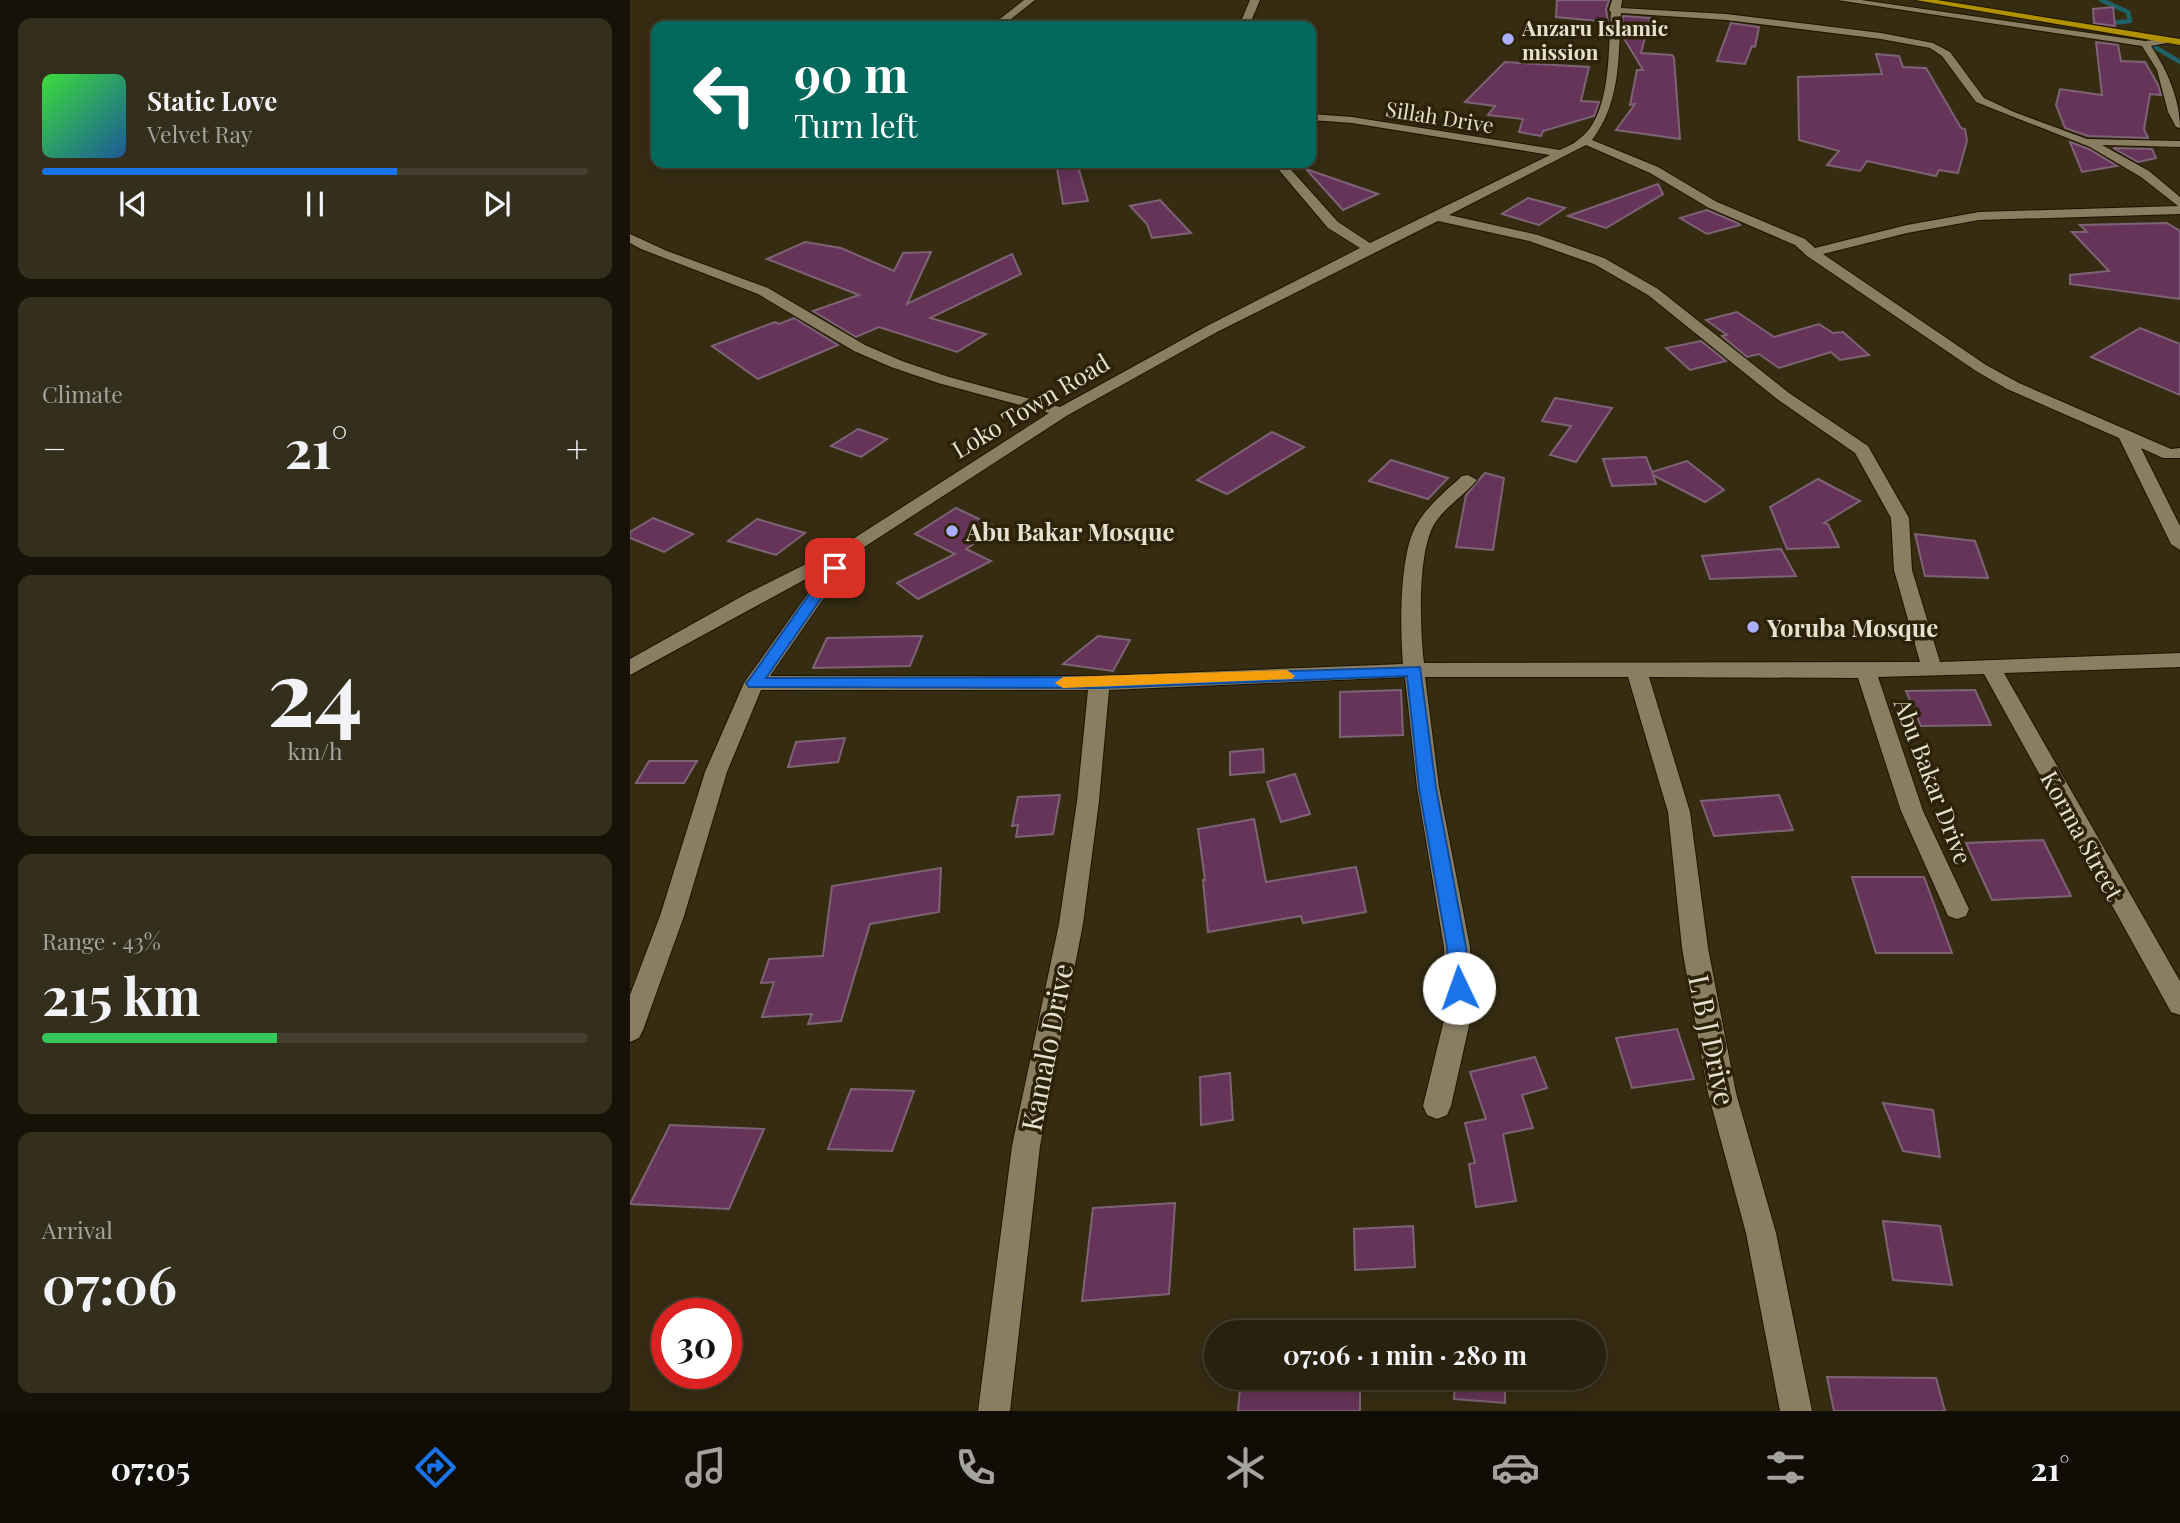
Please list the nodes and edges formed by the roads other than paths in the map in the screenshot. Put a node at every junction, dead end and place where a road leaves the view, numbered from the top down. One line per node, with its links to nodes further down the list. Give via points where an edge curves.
1 (1030, 0): 7 (street)
2 (1255, 0): 8 (street)
3 (1842, 0): 10 (street)
4 (1920, 0): 9 (highway)
5 (1945, 0): 9 (highway)
6 (1615, 5): 13 (street, via 1881,36 1933,47 1947,54 1980,100); 14 (street, Loko Town Road, via 1610,94 1599,123)
7 (1003, 21)
8 (1246, 21)
9 (2176, 40): 10 (street)
10 (2146, 44): 12 (street, via 2162,70)
11 (1316, 117): 16 (street, Sillah Drive)
12 (2180, 125)
13 (2084, 140): 15 (street); 18 (street, via 2145,174)
14 (1585, 141): 16 (street, Loko Town Road); 23 (street, via 1654,170 1713,205 1800,242)
15 (2180, 144)
16 (1563, 155): 20 (street, Loko Town Road)
17 (1283, 168): 22 (street, via 1333,225)
18 (2180, 203)
19 (2180, 210): 23 (street, via 1981,215 1938,221)
20 (1439, 217): 22 (street, Loko Town Road); 33 (street, via 1534,238 1599,261 1653,292 1783,396 1862,450 1900,518 1903,570)
21 (630, 238): 24 (street, via 679,262 766,292 872,354)
22 (1370, 249): 24 (street, Loko Town Road)
23 (1812, 253): 25 (street, via 1992,374)
24 (1062, 412): 29 (street, Loko Town Road)
25 (2125, 433): 26 (street, via 2169,454); 28 (street)
26 (2180, 453)
27 (1468, 480): 35 (street, via 1430,517 1419,542 1410,602)
28 (2180, 544)
29 (849, 549): 32 (street); 37 (street, Loko Town Road)
30 (2180, 660): 31 (street)
31 (1989, 665): 33 (street); 40 (street, Korma Street)
32 (630, 668)
33 (1932, 668): 36 (street)
34 (1636, 669): 35 (street); 36 (street); 44 (street, L B J Drive, via 1679,811 1695,948 1722,1093 1761,1233)
35 (1415, 670): 38 (street); 42 (street, via 1427,788 1457,947 1460,1008)
36 (1866, 671): 39 (street, Abu Bakar Drive, via 1912,811)
37 (754, 683): 38 (street); 41 (street, Loko Town Road, via 716,772 672,916)
38 (1100, 683): 43 (street, Kamalo Drive, via 1071,924 1026,1146)
39 (1957, 909)
40 (2180, 1004)
41 (630, 1030)
42 (1437, 1105)
43 (994, 1411)
44 (1796, 1411)

